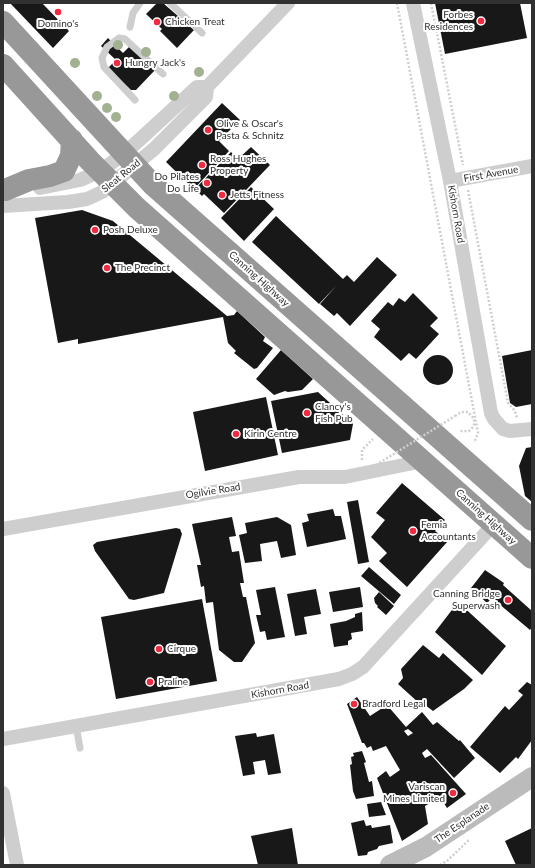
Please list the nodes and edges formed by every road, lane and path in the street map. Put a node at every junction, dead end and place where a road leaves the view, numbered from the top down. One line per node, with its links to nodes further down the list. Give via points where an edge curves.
1 (140, 3): 8 (lane, via 133,13)
2 (170, 3): 9 (lane)
3 (288, 3): 14 (street, Sleat Road, via 207,87 197,87)
4 (397, 3): 23 (path, via 478,433)
5 (413, 3): 18 (street, Kishorn Road)
6 (431, 3): 17 (path)
7 (3, 22): 14 (highway, Canning Highway)
8 (130, 27)
9 (202, 34)
10 (3, 65): 13 (highway, Canning Highway)
11 (162, 74): 12 (lane, via 125,39 119,38 108,47 102,58 104,67)
12 (135, 100)
13 (72, 140): 16 (highway, Canning Highway); 19 (highway, via 71,156 64,171 30,180)
14 (129, 160): 16 (street, Sleat Road); 27 (highway, Canning Highway, via 176,206)
15 (532, 166): 17 (street, First Avenue)
16 (107, 178): 19 (street, Sleat Road, via 85,179); 19 (street, Sleat Road, via 102,192 87,199 35,205); 25 (highway, Canning Highway, via 143,213)
17 (466, 178): 18 (street, First Avenue); 21 (path, via 508,403)
18 (450, 181): 21 (street, Kishorn Road, via 491,412 498,424 510,431)
19 (4, 195)
20 (456, 429): 26 (path, bridge, via 462,432 472,429 475,423 471,413 461,412)
21 (526, 430)
22 (373, 439): 24 (path)
23 (474, 442)
24 (365, 447)
25 (423, 461): 28 (highway, Canning Highway); 29 (street, Ogilvie Road, via 345,477 299,477)
26 (376, 465)
27 (532, 520)
28 (494, 524): 30 (highway, Canning Highway); 31 (street, Kishorn Road, via 363,667 352,674 339,679)
29 (3, 529)
30 (532, 558)
31 (76, 726): 32 (street, Kishorn Road); 33 (lane)
32 (3, 739)
33 (80, 748)
34 (532, 777): 38 (street, The Esplanade, via 426,847)
35 (3, 793): 36 (street)
36 (7, 836): 37 (street)
37 (17, 865)
38 (390, 865)

